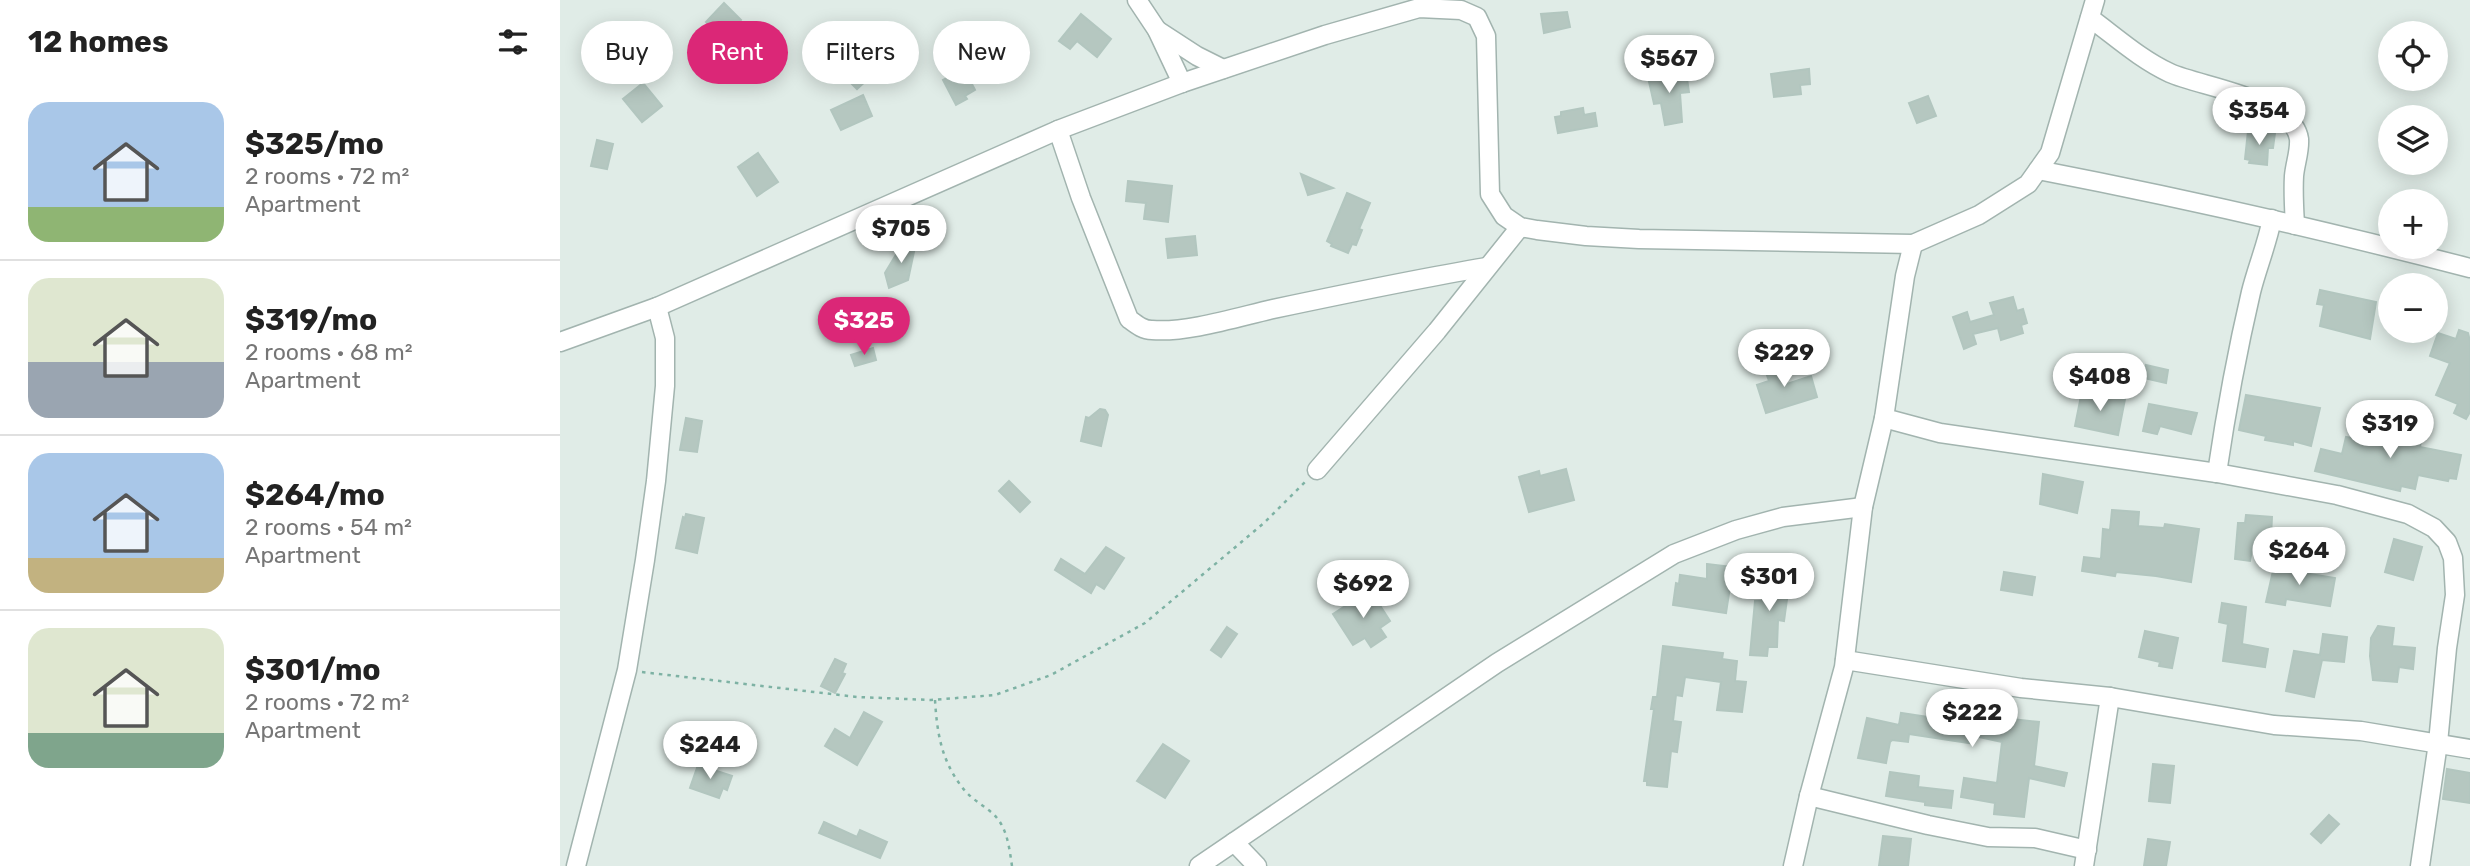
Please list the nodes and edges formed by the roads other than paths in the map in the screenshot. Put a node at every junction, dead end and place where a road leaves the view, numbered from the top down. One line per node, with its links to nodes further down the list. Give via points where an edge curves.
1 (1137, 0): 5 (street)
2 (2095, 0): 4 (street)
3 (1479, 9): 6 (street, via 1419,8); 12 (street, via 1486,36 1490,194 1504,216)
4 (2090, 18): 9 (street, via 2050,153); 11 (street, via 2162,69 2238,94 2290,120 2299,138)
5 (1157, 30): 6 (street); 7 (street)
6 (1223, 69): 7 (street)
7 (1182, 83): 8 (street)
8 (1058, 130): 14 (street, via 1129,318 1149,330 1205,324); 16 (street)
9 (2038, 170): 10 (street); 13 (street, via 2028,184 1979,215)
10 (2272, 219): 11 (street); 20 (street, via 2239,348)
11 (2295, 225): 15 (street)
12 (1520, 227): 13 (street, via 1639,239); 14 (street)
13 (1913, 244): 18 (street)
14 (1487, 267): 19 (street)
15 (2470, 268)
16 (657, 307): 17 (street); 29 (street, via 665,338 665,386 656,481 627,670)
17 (560, 342)
18 (1884, 418): 20 (street, via 1940,433); 21 (street)
19 (1317, 470)
20 (2217, 473): 24 (street, via 2337,495 2408,514 2434,528 2447,542 2453,558 2455,595)
21 (1863, 507): 22 (street); 27 (street, via 1783,517 1674,554 1497,663)
22 (1845, 660): 23 (street); 26 (street)
23 (2110, 697): 24 (street, via 2274,725 2361,731); 28 (street)
24 (2438, 743): 25 (street); 33 (street)
25 (2470, 749)
26 (1809, 796): 28 (street, via 1987,837 2035,838); 32 (street)
27 (1234, 842): 30 (street); 31 (street)
28 (2086, 858)
29 (576, 866)
30 (1199, 866)
31 (1256, 866)
32 (1793, 866)
33 (2420, 866)

